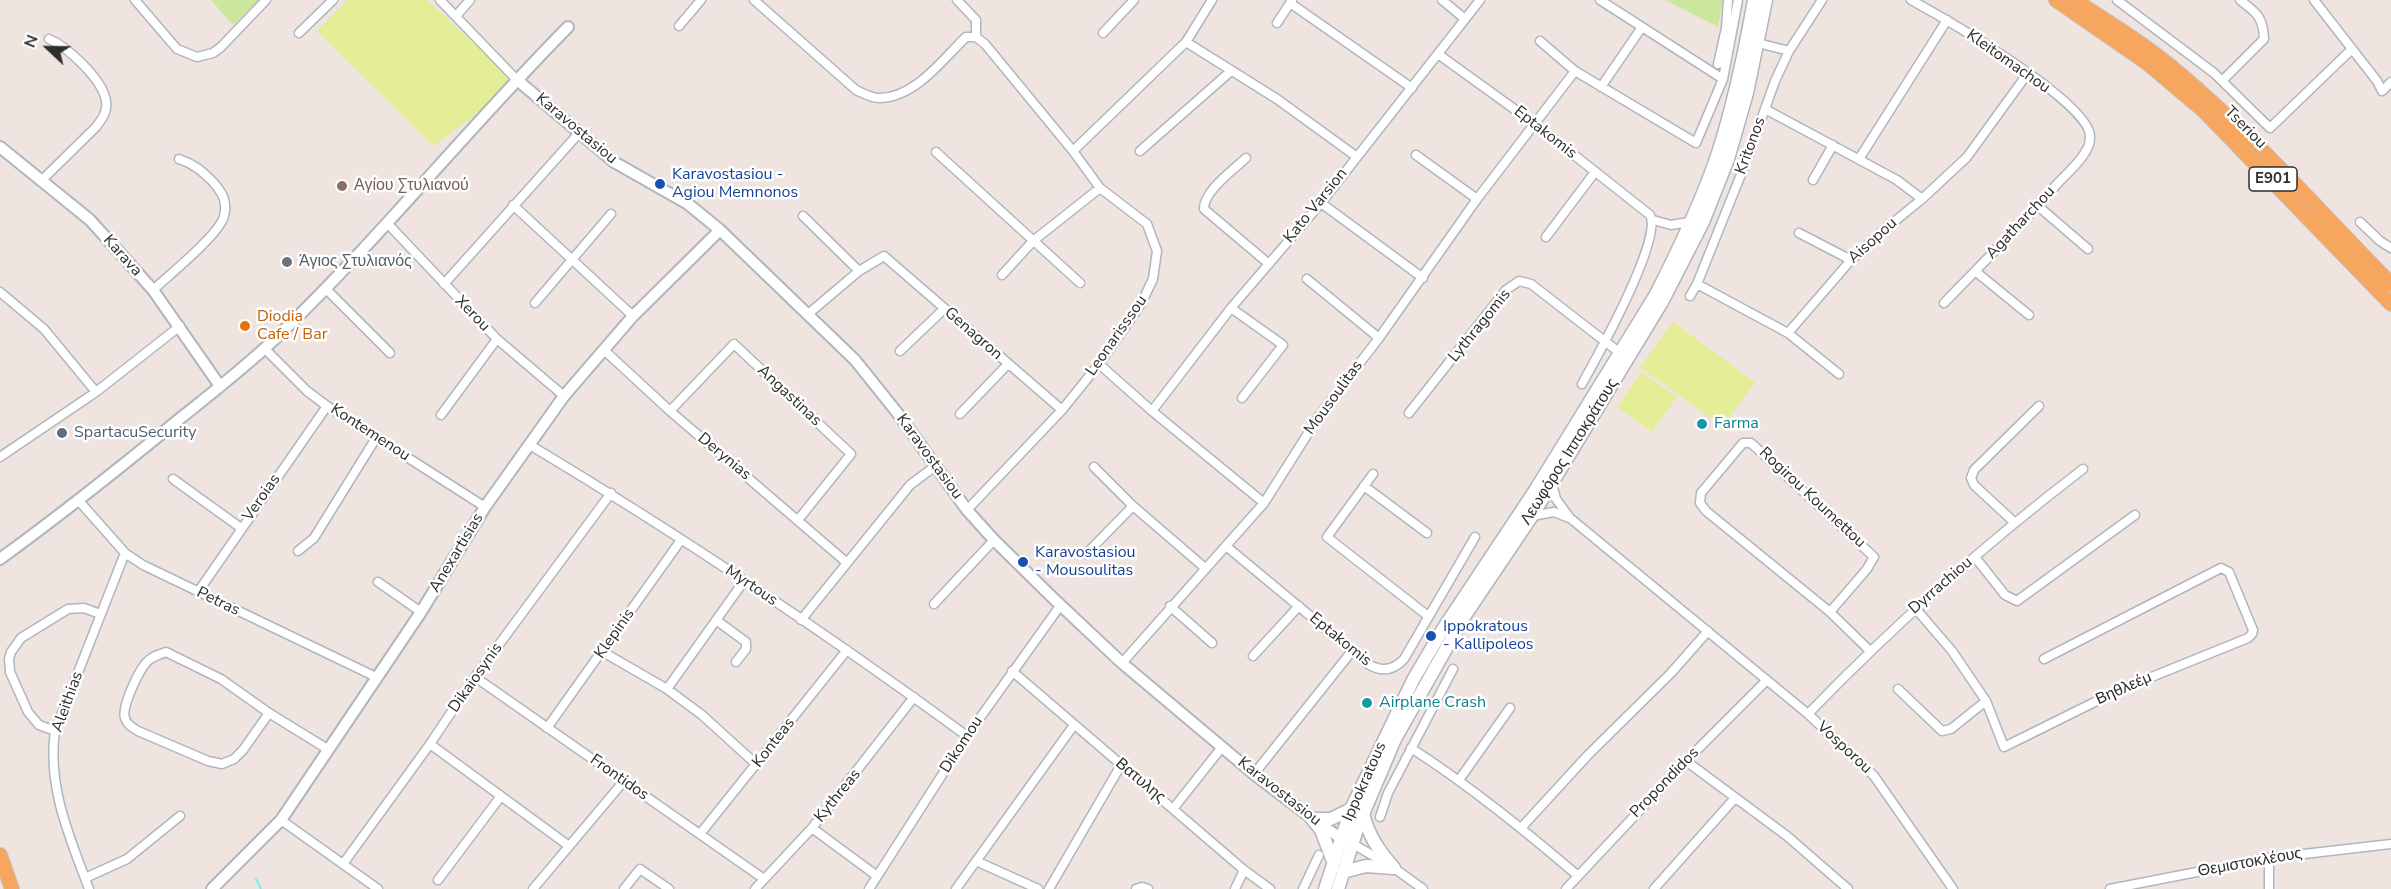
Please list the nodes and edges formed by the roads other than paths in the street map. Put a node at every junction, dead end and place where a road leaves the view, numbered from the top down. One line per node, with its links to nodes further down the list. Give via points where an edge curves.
1 (135, 0): 2 (street, via 177,48 197,57 221,47)
2 (266, 0)
3 (333, 0): 33 (street)
4 (440, 0): 26 (street)
5 (470, 0): 26 (street)
6 (701, 0): 30 (street)
7 (754, 0): 35 (street, via 856,90 876,98 897,95 919,83 966,37)
8 (957, 0): 35 (street, via 976,20)
9 (1134, 0): 34 (street)
10 (1212, 0): 38 (street)
11 (1442, 0): 27 (street)
12 (1480, 0): 27 (street, Kato Varsion)
13 (1600, 0): 32 (street)
14 (1728, 0): 43 (street)
15 (1738, 0): 48 (street)
16 (1754, 0): 79 (main road, Λεωφόρος Ιπποκράτους, via 1718,154)
17 (1766, 0): 39 (main road, Λεωφόρος Ιπποκράτους)
18 (1822, 0): 41 (street, Kritonos)
19 (1911, 0): 28 (street, Kleitomachou)
20 (2056, 0): 108 (main road, Tseriou / E901, via 2147,63 2204,111)
21 (2074, 0): 101 (main road, Tseriou / E901, via 2179,73 2254,142)
22 (2117, 0): 49 (street)
23 (2240, 0): 49 (street, via 2264,23 2264,39)
24 (2314, 0): 40 (street)
25 (1291, 2): 29 (street); 52 (street)
26 (456, 16): 47 (street)
27 (1465, 19): 42 (street, Kato Varsion)
28 (1947, 20): 46 (street, Kleitomachou); 66 (street)
29 (1276, 23)
30 (679, 26)
31 (568, 27): 47 (street)
32 (1642, 27): 48 (street); 51 (street)
33 (300, 33)
34 (1103, 33)
35 (976, 37): 59 (street, Leonarisssou)
36 (49, 39): 68 (street, via 69,50 103,90 106,102 103,118 96,127)
37 (1540, 41): 45 (street)
38 (1186, 42): 44 (street); 59 (street)
39 (1758, 43): 41 (street); 148 (main road, Λεωφόρος Ιπποκράτους, via 1728,159 1703,222 1662,302)
40 (2352, 49): 49 (street, via 2270,128); 50 (street, via 2382,91)
41 (1789, 51): 53 (street, Kritonos)
42 (1438, 54): 52 (street, Kato Varsion); 54 (street, Eptakomis)
43 (1718, 64)
44 (1231, 71): 60 (street); 63 (street, via 1278,99)
45 (1575, 71): 51 (street); 54 (street, Mousoulitas)
46 (2028, 73): 56 (street, Kleitomachou, via 2082,116); 72 (street, Aisopou, via 1967,158)
47 (516, 79): 55 (street, Karavostasiou); 81 (street)
48 (1723, 79): 51 (street, via 1699,141 1694,143)
49 (2223, 80)
50 (2391, 82)
51 (1601, 87)
52 (1412, 88): 63 (street, Kato Varsion)
53 (1765, 109): 57 (street); 100 (street, Kritonos)
54 (1535, 124): 67 (street, Eptakomis); 71 (street, Mousoulitas)
55 (580, 132): 74 (street); 83 (street, Karavostasiou, via 614,162 688,204)
56 (2091, 138): 75 (street, Agatharchou, via 2087,150)
57 (1833, 145): 66 (street); 69 (street)
58 (0, 147): 68 (street, Karava)
59 (1073, 151): 70 (street, Leonarisssou)
60 (1140, 151)
61 (936, 152): 86 (street)
62 (1416, 155): 71 (street)
63 (1357, 157): 73 (street, Kato Varsion)
64 (1246, 158): 92 (street, via 1209,194 1204,209)
65 (178, 159): 103 (street, via 195,165 218,188 225,203 225,215 217,230)
66 (1859, 159): 72 (street, via 1897,180)
67 (1595, 172): 78 (street, Eptakomis); 85 (street)
68 (42, 180): 103 (street, Karava, via 90,220)
69 (1814, 180)
70 (1100, 188): 86 (street); 125 (street, Leonarisssou, via 1147,224 1157,251 1153,279 1141,304)
71 (1477, 199): 96 (street, Mousoulitas)
72 (1922, 200): 91 (street, Aisopou)
73 (1321, 203): 92 (street, Kato Varsion); 96 (street)
74 (513, 205): 90 (street); 99 (street)
75 (2038, 206): 89 (street); 94 (street, Agatharchou)
76 (611, 213): 90 (street)
77 (802, 216): 93 (street)
78 (1652, 217): 82 (street); 118 (street, via 1651,235 1640,267)
79 (1689, 222): 82 (street); 87 (main road, Λεωφόρος Ιπποκράτους)
80 (2360, 222): 88 (street)
81 (388, 224): 99 (street, Xerou); 102 (street)
82 (1671, 225): 87 (street)
83 (720, 230): 111 (street, Karavostasiou); 113 (street, Anexartisias)
84 (1799, 233): 91 (street)
85 (1546, 237)
86 (1033, 241): 95 (street); 98 (street)
87 (1680, 243): 123 (main road, Λεωφόρος Ιπποκράτους, via 1655,296)
88 (2391, 248)
89 (2088, 249)
90 (572, 259): 106 (street); 113 (street)
91 (1851, 260): 115 (street, Aisopou)
92 (1269, 264): 109 (street, Kato Varsion)
93 (859, 271): 110 (street, Genagron, via 884,256); 111 (street)
94 (1976, 271): 107 (street, Agatharchou); 112 (street)
95 (1002, 276)
96 (1423, 278): 116 (street, Mousoulitas)
97 (1307, 279): 116 (street)
98 (1080, 283)
99 (444, 284): 117 (street, Xerou)
100 (1697, 284): 105 (street, Kritonos); 115 (street)
101 (2391, 284)
102 (326, 289): 119 (street); 122 (street)
103 (153, 290): 114 (street, Karava)
104 (0, 292): 129 (street, via 44,329)
105 (1690, 296)
106 (535, 303)
107 (1944, 303)
108 (2391, 304)
109 (1231, 308): 131 (street, via 1283,345); 136 (street, Kato Varsion)
110 (944, 309): 121 (street); 124 (street, Genagron)
111 (807, 315): 143 (street, Karavostasiou, via 855,360)
112 (2029, 315)
113 (633, 316): 120 (street, Anexartisias)
114 (180, 327): 128 (street, Karava); 129 (street)
115 (1788, 333): 126 (street)
116 (1379, 338): 152 (street, Mousoulitas, via 1319,416)
117 (497, 339): 130 (street, Xerou); 139 (street)
118 (1606, 341): 123 (street, Lythragomis); 127 (street); 137 (street, Lythragomis, via 1531,284 1519,281 1506,290)
119 (264, 348): 128 (street); 132 (street, Kontemenou)
120 (604, 350): 130 (street, Anexartisias); 135 (street, Derynias)
121 (900, 351)
122 (390, 353)
123 (1620, 353): 213 (main road, Λεωφόρος Ιπποκράτους, via 1443,629)
124 (1008, 364): 134 (street, Genagron); 138 (street)
125 (1099, 364): 134 (street, Leonarisssou); 136 (street)
126 (1839, 374)
127 (1582, 384)
128 (220, 386): 151 (street)
129 (96, 392): 142 (street)
130 (564, 396): 141 (street, Anexartisias)
131 (1242, 398)
132 (327, 406): 140 (street, Kontemenou); 161 (street, Veroias)
133 (2039, 406): 160 (street, via 1972,474 1974,485)
134 (1062, 410): 155 (street, Leonarisssou)
135 (670, 411): 159 (street, Derynias); 159 (street, Angastinas, via 734,344 850,454)
136 (1152, 411): 152 (street)
137 (1409, 413)
138 (960, 414)
139 (441, 415)
140 (376, 438): 154 (street, Kontemenou); 167 (street, via 314,538)
141 (531, 445): 150 (street, Myrtous); 154 (street, Anexartisias)
142 (0, 457)
143 (934, 467): 155 (street, Karavostasiou); 172 (street, via 910,485)
144 (1094, 467): 153 (street)
145 (2083, 469): 160 (street, Dyrrachiou)
146 (1373, 474): 149 (street)
147 (173, 478): 161 (street)
148 (1552, 483): 157 (main road, Λεωφόρος Ιπποκράτους); 158 (street, via 1556,499)
149 (1364, 486): 162 (street); 185 (street, via 1327,537)
150 (611, 494): 164 (street, Myrtous); 201 (street, Dikaiosynis)
151 (79, 501): 168 (street, Petras); 171 (street)
152 (1263, 502): 166 (street, Mousoulitas)
153 (1133, 506): 169 (street); 173 (street)
154 (485, 507): 182 (street, Anexartisias)
155 (967, 510): 165 (street, Karavostasiou)
156 (2135, 515): 170 (street, via 2017,601 2005,595)
157 (1532, 516): 158 (street, via 1554,512); 228 (main road, Λεωφόρος Ιπποκράτους, via 1464,617)
158 (1570, 518): 188 (street, Vosporou)
159 (798, 520): 172 (street, Derynias)
160 (2014, 522): 170 (street, Dyrrachiou)
161 (241, 528): 176 (street, Veroias)
162 (1427, 533)
163 (1475, 537): 185 (street, Eptakomis)
164 (681, 540): 174 (street, Myrtous); 193 (street, Klepinis)
165 (993, 540): 177 (street); 178 (street, Karavostasiou)
166 (1226, 546): 173 (street, Mousoulitas); 180 (street, Eptakomis)
167 (298, 551)
168 (125, 553): 176 (street, Petras); 184 (street, Aleithias)
169 (1086, 554)
170 (1975, 557): 181 (street, Dyrrachiou)
171 (0, 559)
172 (846, 562): 187 (street)
173 (1204, 568): 179 (street, Mousoulitas)
174 (744, 581): 186 (street); 187 (street, Myrtous)
175 (378, 582): 182 (street)
176 (198, 592): 200 (street, Petras)
177 (934, 604)
178 (1060, 606): 197 (street, Karavostasiou); 199 (street, Dikomou)
179 (1170, 606): 189 (street); 197 (street, Mousoulitas)
180 (1299, 606): 192 (street, Eptakomis); 194 (street)
181 (1916, 609): 191 (street, Dyrrachiou); 206 (street, via 1952,651)
182 (421, 612): 200 (street, Anexartisias)
183 (1830, 612): 183 (street, Rogirou Koumettou, via 1700,503 1701,493 1743,443 1752,442 1874,557); 191 (street, Rogirou Koumettou)
184 (100, 614): 212 (street, Aleithias); 212 (street, via 84,608 68,609 21,638 11,652 10,672 28,712 39,725)
185 (1428, 616): 192 (street, Eptakomis, via 1404,659 1392,669 1374,668)
186 (716, 620): 196 (street, via 746,642 746,650); 203 (street)
187 (801, 620): 190 (street, Myrtous)
188 (1708, 631): 202 (street, Vosporou); 234 (street)
189 (1212, 643)
190 (847, 650): 205 (street, Myrtous); 220 (street, Konteas)
191 (1869, 650): 209 (street, Dyrrachiou)
192 (1352, 651): 222 (street)
193 (603, 652): 203 (street); 211 (street, Klepinis)
194 (1253, 656)
195 (2044, 659): 206 (street, Βηθλεέμ, via 2217,569 2227,570 2252,626 2253,634 2248,638 2117,691 2004,747)
196 (736, 662)
197 (1122, 663): 216 (street, Karavostasiou)
198 (1453, 669): 217 (street)
199 (1012, 671): 210 (street, Βατυλης); 214 (street, Dikomou)
200 (376, 677): 218 (street, Anexartisias)
201 (475, 678): 211 (street, Frontidos); 215 (street, Dikaiosynis)
202 (1767, 680): 209 (street, Vosporou); 219 (street, Propondidos)
203 (668, 689): 220 (street)
204 (1898, 689): 206 (street, via 1942,731 1951,729)
205 (914, 698): 214 (street, Myrtous); 233 (street, Kythreas)
206 (1986, 701)
207 (1510, 708): 223 (street)
208 (269, 713): 208 (street, via 221,679 166,652 145,663 123,716 138,731 222,764 243,750); 218 (street)
209 (1808, 714): 276 (street, Vosporou, via 1874,776)
210 (1074, 724): 221 (street, Βατυλης); 242 (street)
211 (547, 728): 224 (street, Frontidos)
212 (55, 731): 250 (street, Aleithias, via 53,777)
213 (1386, 735): 228 (main road, Ippokratous)
214 (967, 736): 248 (street, Dikomou)
215 (430, 744): 225 (street); 244 (street, Dikaiosynis)
216 (1222, 747): 222 (street, Karavostasiou); 227 (street)
217 (1411, 748): 223 (street); 230 (street)
218 (328, 750): 232 (street, Anexartisias)
219 (1686, 761): 226 (street); 249 (street, Propondidos)
220 (757, 765): 235 (street, Konteas)
221 (1122, 765): 227 (street, Βατυλης); 264 (street)
222 (1254, 774): 231 (street, Karavostasiou)
223 (1459, 780): 234 (street)
224 (624, 781): 235 (street, Frontidos); 238 (street)
225 (501, 796): 238 (street); 252 (street)
226 (1735, 798): 274 (street); 275 (street, via 1787,836)
227 (1173, 809): 246 (street, Βατυλης)
228 (1357, 811): 231 (main road, via 1331,819); 236 (main road, Λεωφόρος Ιπποκράτους); 245 (main road)
229 (180, 816): 250 (street, via 127,859)
230 (1380, 817)
231 (1312, 819): 236 (street, Karavostasiou); 243 (main road, via 1321,830)
232 (281, 820): 244 (street); 255 (street, Anexartisias)
233 (812, 828): 248 (street); 251 (street, Kythreas)
234 (1521, 828): 249 (street)
235 (700, 834): 251 (street, Frontidos)
236 (1346, 837): 243 (main road, Λεωφόρος Ιπποκράτους); 245 (street); 247 (main road, Λεωφόρος Ιπποκράτους)
237 (2391, 844): 241 (street, Θεμιστοκλέους)
238 (569, 846): 257 (street)
239 (0, 855): 253 (main road)
240 (1319, 855): 269 (street)
241 (2269, 858): 277 (street, Θεμιστοκλέους); 278 (street)
242 (976, 861): 262 (street); 263 (street)
243 (1333, 861): 270 (main road, Λεωφόρος Ιπποκράτους)
244 (343, 864): 256 (street)
245 (1394, 868): 247 (main road, via 1366,866); 272 (street)
246 (1244, 870): 267 (street); 268 (street, Βατυλης)
247 (1343, 872): 271 (main road, Λεωφόρος Ιπποκράτους)
248 (877, 876): 261 (street, Dikomou)
249 (1577, 876): 273 (street, Propondidos)
250 (85, 878): 254 (street, Aleithias)
251 (764, 879): 260 (street, Kythreas)
252 (438, 880)
253 (12, 889)
254 (89, 889)
255 (212, 889)
256 (378, 889)
257 (533, 889)
258 (624, 889): 259 (street, via 640,869)
259 (669, 889)
260 (755, 889)
261 (869, 889)
262 (956, 889)
263 (1038, 889)
264 (1049, 889)
265 (1136, 889): 266 (street)
266 (1148, 889)
267 (1235, 889)
268 (1270, 889)
269 (1303, 889)
270 (1325, 889)
271 (1338, 889)
272 (1424, 889)
273 (1566, 889)
274 (1654, 889)
275 (1848, 889)
276 (1953, 889)
277 (2110, 889)
278 (2269, 889)

